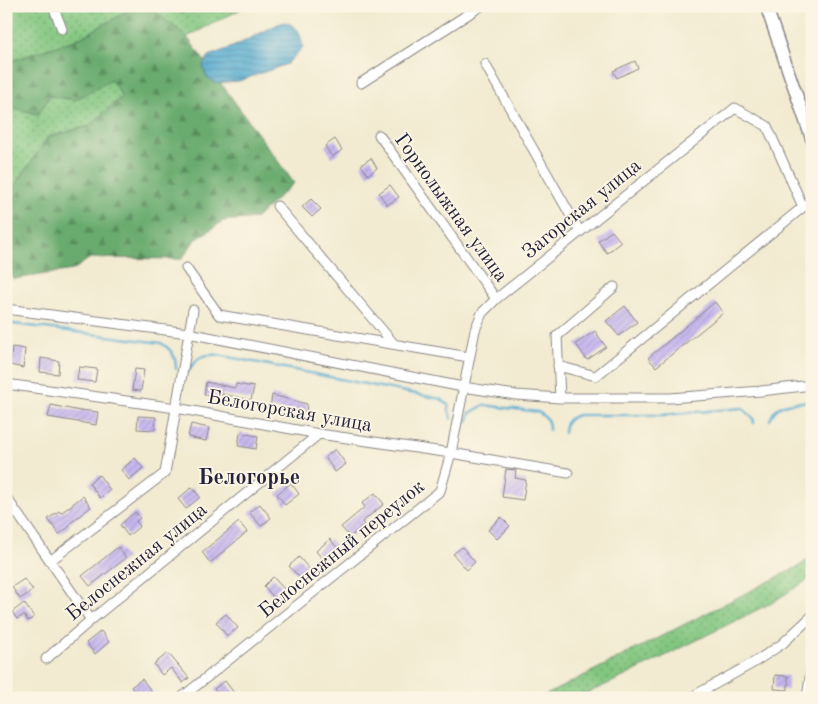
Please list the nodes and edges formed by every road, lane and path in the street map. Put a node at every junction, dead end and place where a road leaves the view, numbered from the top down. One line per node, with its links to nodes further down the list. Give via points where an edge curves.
1 (53, 6): 4 (street)
2 (481, 6): 6 (street)
3 (766, 6): 8 (street)
4 (62, 29)
5 (485, 64): 11 (street)
6 (361, 83)
7 (379, 135): 14 (street, Горнолыжная улица)
8 (812, 140)
9 (808, 205): 11 (street, Загорская улица, via 767,126 734,108); 20 (street, via 596,376)
10 (277, 206): 18 (street)
11 (580, 232): 14 (street, Загорская улица)
12 (186, 268): 18 (street, via 219,315)
13 (614, 287): 20 (street, via 557,336)
14 (496, 299): 19 (street, Загорская улица, via 482,314)
15 (6, 308): 17 (street)
16 (193, 310): 17 (street)
17 (188, 333): 23 (street); 25 (street)
18 (394, 344): 19 (street)
19 (469, 356): 23 (street, Загорская улица)
20 (558, 366): 24 (street)
21 (6, 384): 25 (street, Белогорская улица)
22 (812, 385): 24 (street, via 670,398)
23 (463, 387): 24 (street); 27 (street, Белоснежный переулок)
24 (560, 398)
25 (176, 408): 26 (street, Белогорская улица); 30 (street, via 165,472)
26 (319, 434): 27 (street, Белогорская улица); 32 (street, Белоснежная улица)
27 (451, 453): 28 (street, Белогорская улица); 36 (street, Белоснежный переулок, via 440,491)
28 (568, 473)
29 (6, 497): 30 (street)
30 (50, 561): 32 (street)
31 (812, 616): 35 (street, via 782,644)
32 (91, 620): 33 (street, Белоснежная улица)
33 (46, 659)
34 (812, 664): 37 (street)
35 (693, 697)
36 (181, 698)
37 (807, 698)

